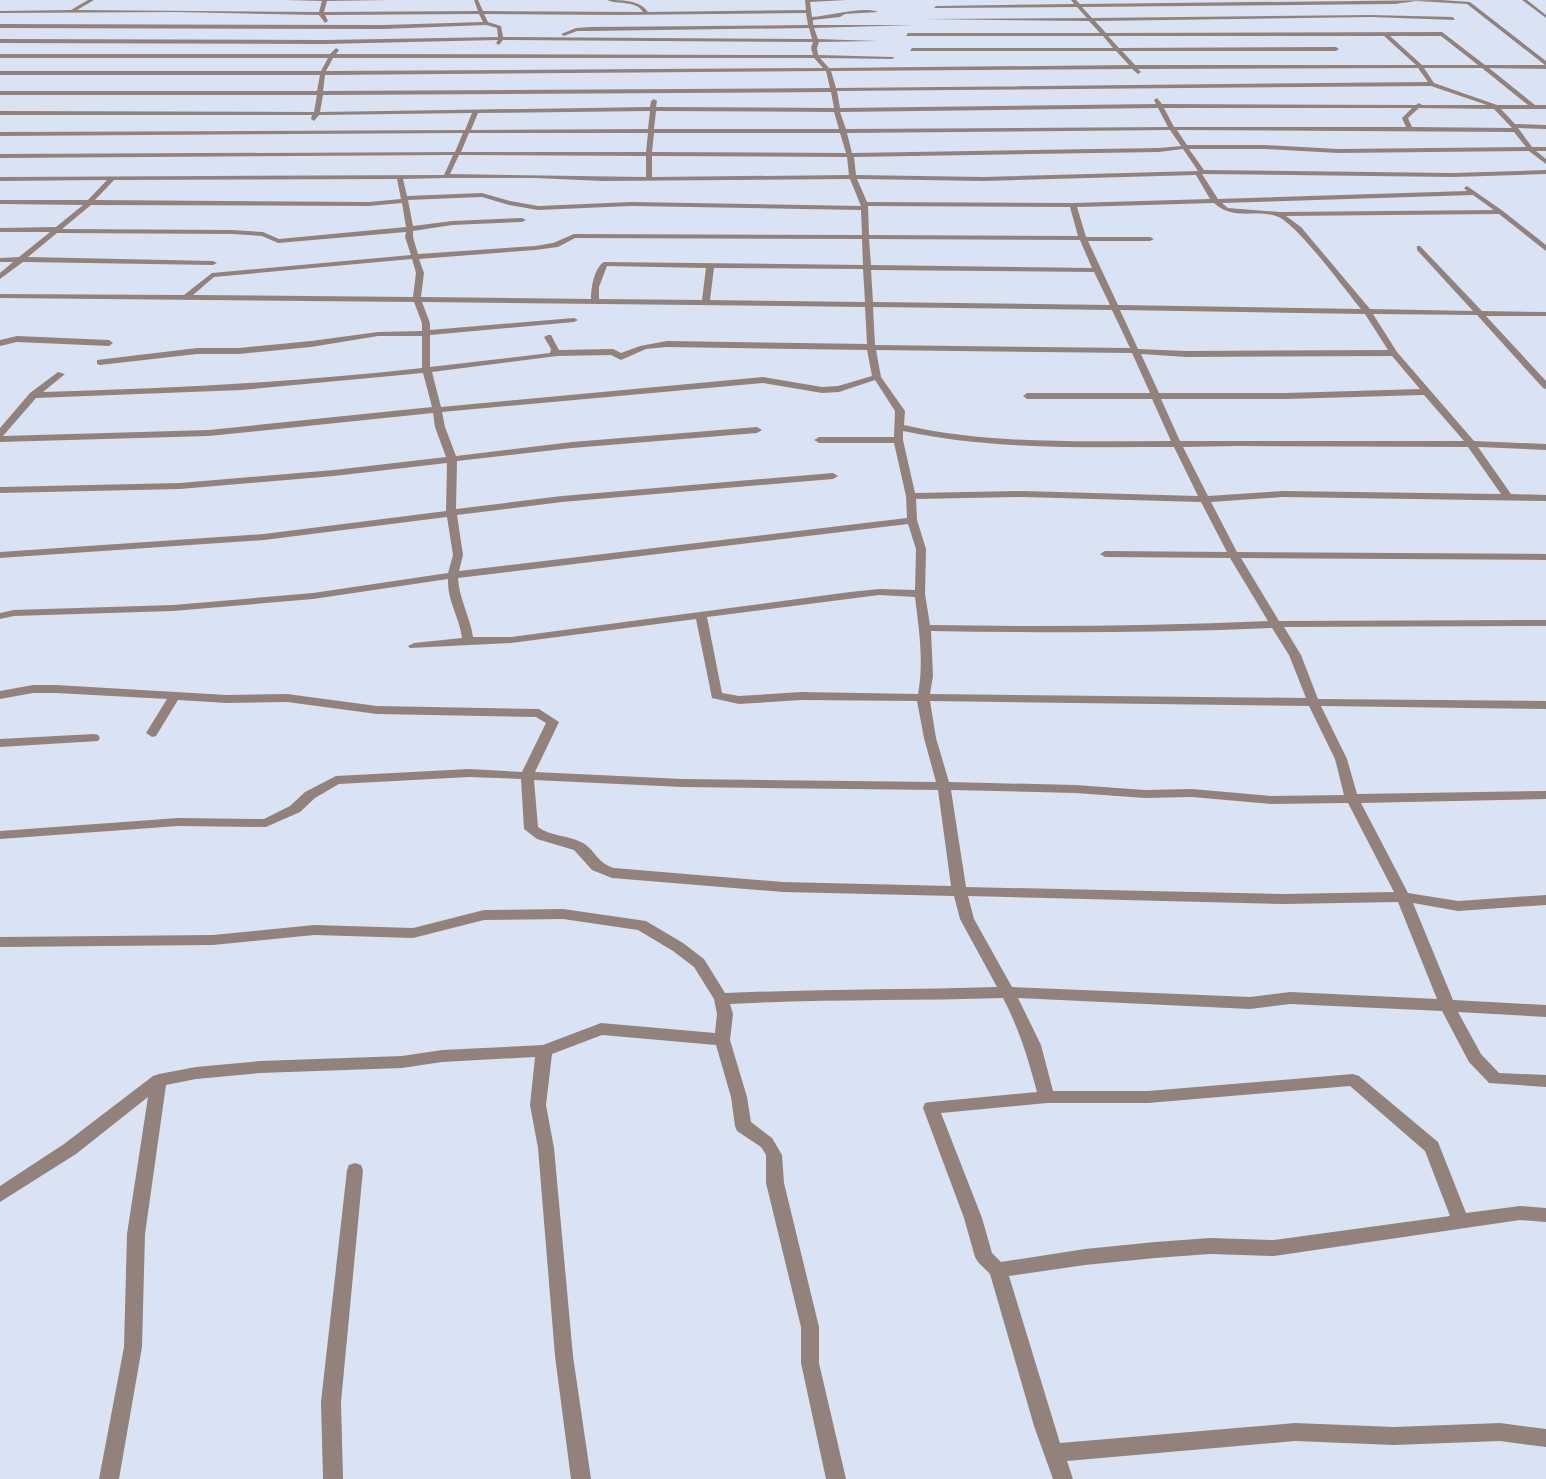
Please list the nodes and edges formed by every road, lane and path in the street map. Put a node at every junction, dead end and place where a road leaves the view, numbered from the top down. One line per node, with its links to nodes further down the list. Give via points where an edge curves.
1 (92, 0): 17 (street)
2 (287, 0): 3 (street)
3 (324, 0): 4 (street); 21 (street)
4 (387, 0)
5 (476, 0): 18 (street)
6 (609, 0): 20 (street, via 630,0 643,7)
7 (845, 0): 10 (street)
8 (1073, 0): 13 (street)
9 (1524, 0): 23 (street)
10 (808, 1): 26 (street)
11 (1221, 2): 12 (street); 13 (street); 24 (street)
12 (1392, 2): 70 (street, via 1468,3)
13 (1079, 6): 14 (street); 28 (street)
14 (936, 7)
15 (176, 8): 17 (street); 21 (street); 36 (street)
16 (0, 12): 17 (street)
17 (69, 12): 22 (street)
18 (482, 12): 20 (street); 21 (street); 30 (street)
19 (876, 12): 26 (street)
20 (646, 13): 26 (street)
21 (321, 14): 37 (street)
22 (63, 17)
23 (1546, 17)
24 (1242, 18): 25 (street); 28 (street); 31 (street)
25 (1453, 18)
26 (810, 19): 32 (street); 47 (street, via 576,30); 54 (street)
27 (926, 19): 28 (street)
28 (1090, 20): 41 (street)
29 (57, 21): 34 (street)
30 (486, 23): 37 (street); 46 (street, via 499,27)
31 (1250, 23)
32 (911, 25)
33 (0, 26): 34 (street)
34 (52, 26): 35 (street); 39 (street)
35 (173, 26): 36 (street); 48 (street)
36 (182, 26): 37 (street); 49 (street)
37 (328, 27): 53 (street, via 323,35)
38 (1257, 28): 40 (street)
39 (43, 31)
40 (1264, 32): 41 (street); 42 (street)
41 (1105, 33): 44 (street); 56 (street)
42 (1322, 33): 43 (street); 55 (street)
43 (1384, 33): 67 (street); 69 (street, via 1442,34)
44 (908, 35)
45 (35, 36): 52 (street)
46 (501, 38): 47 (street); 53 (street); 60 (street)
47 (552, 38): 54 (street)
48 (156, 41): 49 (street); 52 (street)
49 (175, 41): 53 (street); 62 (street)
50 (875, 41): 54 (street)
51 (0, 42): 52 (street)
52 (27, 42): 61 (street)
53 (325, 42): 58 (street, via 335,48)
54 (816, 42): 63 (street)
55 (1336, 48): 56 (street); 59 (street)
56 (1119, 49): 57 (street); 72 (street)
57 (912, 50)
58 (331, 54): 60 (street); 62 (street); 76 (street)
59 (1342, 54)
60 (496, 55): 63 (street); 74 (street)
61 (0, 57): 62 (street)
62 (173, 57): 66 (street)
63 (816, 57): 64 (street); 73 (street)
64 (892, 57)
65 (1348, 60): 68 (street)
66 (167, 62)
67 (1419, 65): 68 (street); 69 (street); 78 (street)
68 (1355, 66): 72 (street)
69 (1484, 66): 70 (street); 89 (street)
70 (1546, 66)
71 (162, 68): 77 (street)
72 (1134, 68): 73 (street); 79 (street)
73 (828, 70): 74 (street); 81 (street)
74 (500, 72): 76 (street)
75 (0, 73): 77 (street)
76 (323, 73): 77 (street); 84 (street)
77 (156, 74): 80 (street)
78 (1432, 84): 79 (street); 88 (street)
79 (1152, 86): 81 (street); 87 (street)
80 (152, 88): 83 (street); 84 (street)
81 (834, 89): 82 (street); 92 (street)
82 (654, 90): 85 (street); 91 (street)
83 (0, 93)
84 (322, 93): 85 (street); 96 (street)
85 (497, 93): 93 (street)
86 (1418, 105): 87 (street); 88 (street); 99 (street, via 1405,118)
87 (1159, 106): 92 (street); 98 (street)
88 (1495, 106): 89 (street); 100 (street)
89 (1533, 106): 90 (street)
90 (1546, 107)
91 (654, 109): 92 (street); 93 (street); 106 (street)
92 (837, 110): 102 (street)
93 (498, 111): 94 (street)
94 (476, 112): 96 (street); 105 (street)
95 (0, 113): 97 (street)
96 (317, 113): 97 (street); 104 (street)
97 (168, 114): 103 (street)
98 (1172, 128): 99 (street); 102 (street); 110 (street)
99 (1410, 128): 100 (street)
100 (1513, 128): 101 (street); 111 (street)
101 (1546, 128)
102 (843, 131): 106 (street); 118 (street)
103 (161, 132): 104 (street); 107 (street); 108 (street)
104 (309, 132): 105 (street)
105 (466, 132): 106 (street); 114 (street)
106 (652, 132): 115 (street)
107 (0, 134)
108 (156, 139)
109 (150, 147): 116 (street)
110 (1187, 147): 113 (street); 118 (street); 124 (street)
111 (1530, 149): 112 (street); 113 (street); 122 (street)
112 (1546, 149)
113 (1338, 151): 120 (street)
114 (457, 154): 115 (street); 117 (street); 127 (street)
115 (649, 154): 118 (street); 132 (street)
116 (145, 155): 117 (street); 119 (street)
117 (154, 155): 121 (street)
118 (849, 155): 128 (street)
119 (0, 156)
120 (1335, 160)
121 (152, 162)
122 (1546, 162)
123 (150, 170): 130 (street)
124 (1200, 172): 126 (street, via 1341,170); 128 (street, via 1054,178); 135 (street, via 1199,177)
125 (1546, 172): 126 (street)
126 (1453, 175): 134 (street)
127 (446, 177): 131 (street); 132 (street)
128 (853, 177): 132 (street); 140 (street)
129 (0, 178): 133 (street)
130 (147, 178): 131 (street); 133 (street)
131 (400, 178): 136 (street)
132 (649, 178)
133 (112, 179): 138 (street)
134 (1472, 193): 135 (street); 141 (street)
135 (1214, 199): 139 (street); 142 (street, via 1226,210 1234,212)
136 (404, 200): 138 (street, via 369,204); 140 (street, via 482,195 509,204 538,208 631,204); 144 (street)
137 (0, 202): 138 (street)
138 (90, 202): 146 (street)
139 (1073, 205): 140 (street); 148 (street)
140 (864, 206): 147 (street)
141 (1502, 212): 142 (street); 151 (street)
142 (1279, 214): 167 (street, via 1298,229)
143 (522, 220): 144 (street, via 452,223)
144 (409, 229): 146 (street, via 278,241 263,234 232,232); 152 (street)
145 (0, 230): 146 (street)
146 (54, 230): 154 (street)
147 (866, 236): 148 (street); 152 (street, via 592,235 574,236 555,245 535,248); 157 (street)
148 (1083, 238): 149 (street); 158 (street)
149 (1150, 239)
150 (1420, 248): 168 (street)
151 (1546, 249)
152 (414, 257): 161 (street, via 212,275); 162 (street, via 420,272)
153 (0, 260): 154 (street)
154 (19, 260): 155 (street); 159 (street)
155 (213, 263)
156 (710, 266): 157 (street); 163 (street, via 604,264 598,278); 164 (street)
157 (869, 269): 158 (street); 165 (street)
158 (1096, 270): 166 (street)
159 (0, 277)
160 (0, 296): 161 (street)
161 (185, 298): 162 (street)
162 (417, 300): 163 (street); 171 (street, via 426,323)
163 (595, 301): 164 (street)
164 (706, 302): 165 (street)
165 (870, 305): 166 (street); 175 (street)
166 (1118, 308): 167 (street); 176 (street)
167 (1368, 312): 168 (street); 178 (street)
168 (1481, 314): 169 (street); 183 (street)
169 (1546, 314)
170 (574, 320): 171 (street)
171 (424, 333): 179 (street, via 378,334 311,344 239,351 197,351); 180 (street)
172 (548, 337): 177 (street)
173 (0, 343): 174 (street, via 17,339)
174 (109, 343)
175 (871, 348): 176 (street); 177 (street, via 667,344 648,345 621,357 612,352); 182 (street)
176 (1135, 351): 178 (street, via 1186,354); 186 (street)
177 (555, 353): 180 (street)
178 (1394, 353): 184 (street)
179 (100, 362)
180 (426, 369): 185 (street, via 302,383); 188 (street)
181 (62, 374): 185 (street)
182 (877, 377): 188 (street, via 839,389 822,390 763,380); 189 (street, via 900,411)
183 (1546, 386)
184 (1425, 392): 186 (street); 195 (street)
185 (33, 395): 191 (street)
186 (1156, 395): 187 (street); 196 (street)
187 (1026, 396)
188 (437, 410): 192 (street, via 209,433); 198 (street)
189 (900, 427): 194 (street); 196 (street, via 967,440)
190 (757, 430): 198 (street, via 582,444)
191 (0, 434)
192 (0, 439)
193 (819, 440): 194 (street)
194 (898, 440): 201 (street)
195 (1470, 443): 196 (street); 197 (street); 202 (street)
196 (1177, 444): 203 (street)
197 (1546, 447)
198 (452, 459): 200 (street, via 164,488); 205 (street)
199 (832, 476): 205 (street)
200 (0, 490)
201 (911, 496): 203 (street, via 1023,494); 206 (street)
202 (1508, 497): 203 (street, via 1283,494); 204 (street)
203 (1206, 498): 209 (street)
204 (1546, 498)
205 (451, 512): 208 (street, via 264,537); 211 (street, via 458,555)
206 (912, 520): 211 (street); 212 (street, via 921,550)
207 (1105, 554): 209 (street)
208 (0, 555)
209 (1234, 556): 210 (street); 215 (street)
210 (1546, 556)
211 (453, 575): 213 (street, via 313,596 173,608); 218 (street, via 453,593 465,620)
212 (920, 594): 214 (street, via 879,592 748,607); 217 (street)
213 (0, 616)
214 (701, 616): 218 (street, via 511,640); 222 (street, via 716,695 739,700 800,696)
215 (1276, 624): 216 (street); 217 (street, via 1190,628); 223 (street, via 1295,655)
216 (1546, 624)
217 (925, 628): 222 (street, via 927,676)
218 (468, 641): 219 (street)
219 (414, 646)
220 (0, 695): 221 (street, via 56,689)
221 (174, 696): 225 (street); 228 (street, via 287,698 377,710 539,713 553,722)
222 (923, 698): 223 (street); 229 (street)
223 (1314, 703): 224 (street); 231 (street, via 1341,759)
224 (1546, 705)
225 (152, 733)
226 (94, 738): 227 (street)
227 (0, 743)
228 (527, 775): 229 (street, via 682,783); 232 (street, via 469,773 336,780 310,795 295,809 266,823 178,822); 233 (street, via 531,829 537,834 562,839 579,847 595,865 612,873 783,887)
229 (944, 786): 231 (street, via 1192,793 1271,800); 233 (street)
230 (1546, 795): 231 (street)
231 (1352, 798): 234 (street)
232 (0, 835)
233 (959, 890): 234 (street, via 1284,899); 237 (street, via 967,919)
234 (1403, 897): 235 (street, via 1458,906 1509,900); 239 (street)
235 (1546, 900)
236 (0, 942): 238 (street, via 213,940 314,930 413,934 484,914 563,914 641,925 699,964)
237 (1005, 992): 238 (street); 239 (street, via 1250,1003 1290,998); 245 (street, via 1033,1044)
238 (721, 999): 241 (street, via 725,1014)
239 (1448, 1006): 240 (street); 244 (street, via 1475,1058 1495,1079)
240 (1546, 1012)
241 (722, 1040): 242 (street, via 601,1029); 256 (street, via 744,1126 767,1139 777,1164 775,1183 810,1327 810,1363)
242 (544, 1051): 243 (street, via 442,1056 402,1062 260,1066); 255 (street, via 538,1105 546,1148 564,1356)
243 (159, 1080): 247 (street, via 70,1149); 253 (street, via 136,1234 133,1348)
244 (1546, 1081)
245 (1047, 1097): 249 (street, via 1148,1097 1353,1080 1432,1147); 250 (street, via 931,1108 973,1218 984,1257)
246 (355, 1170): 254 (street, via 331,1402)
247 (2, 1191)
248 (1546, 1215): 249 (street, via 1520,1213)
249 (1460, 1222): 250 (street, via 1274,1248 1210,1246 1156,1250)
250 (998, 1270): 252 (street)
251 (1546, 1438): 252 (street, via 1500,1432 1394,1436 1295,1432)
252 (1054, 1453): 257 (street)
253 (109, 1479)
254 (333, 1479)
255 (581, 1479)
256 (836, 1479)
257 (1063, 1479)

